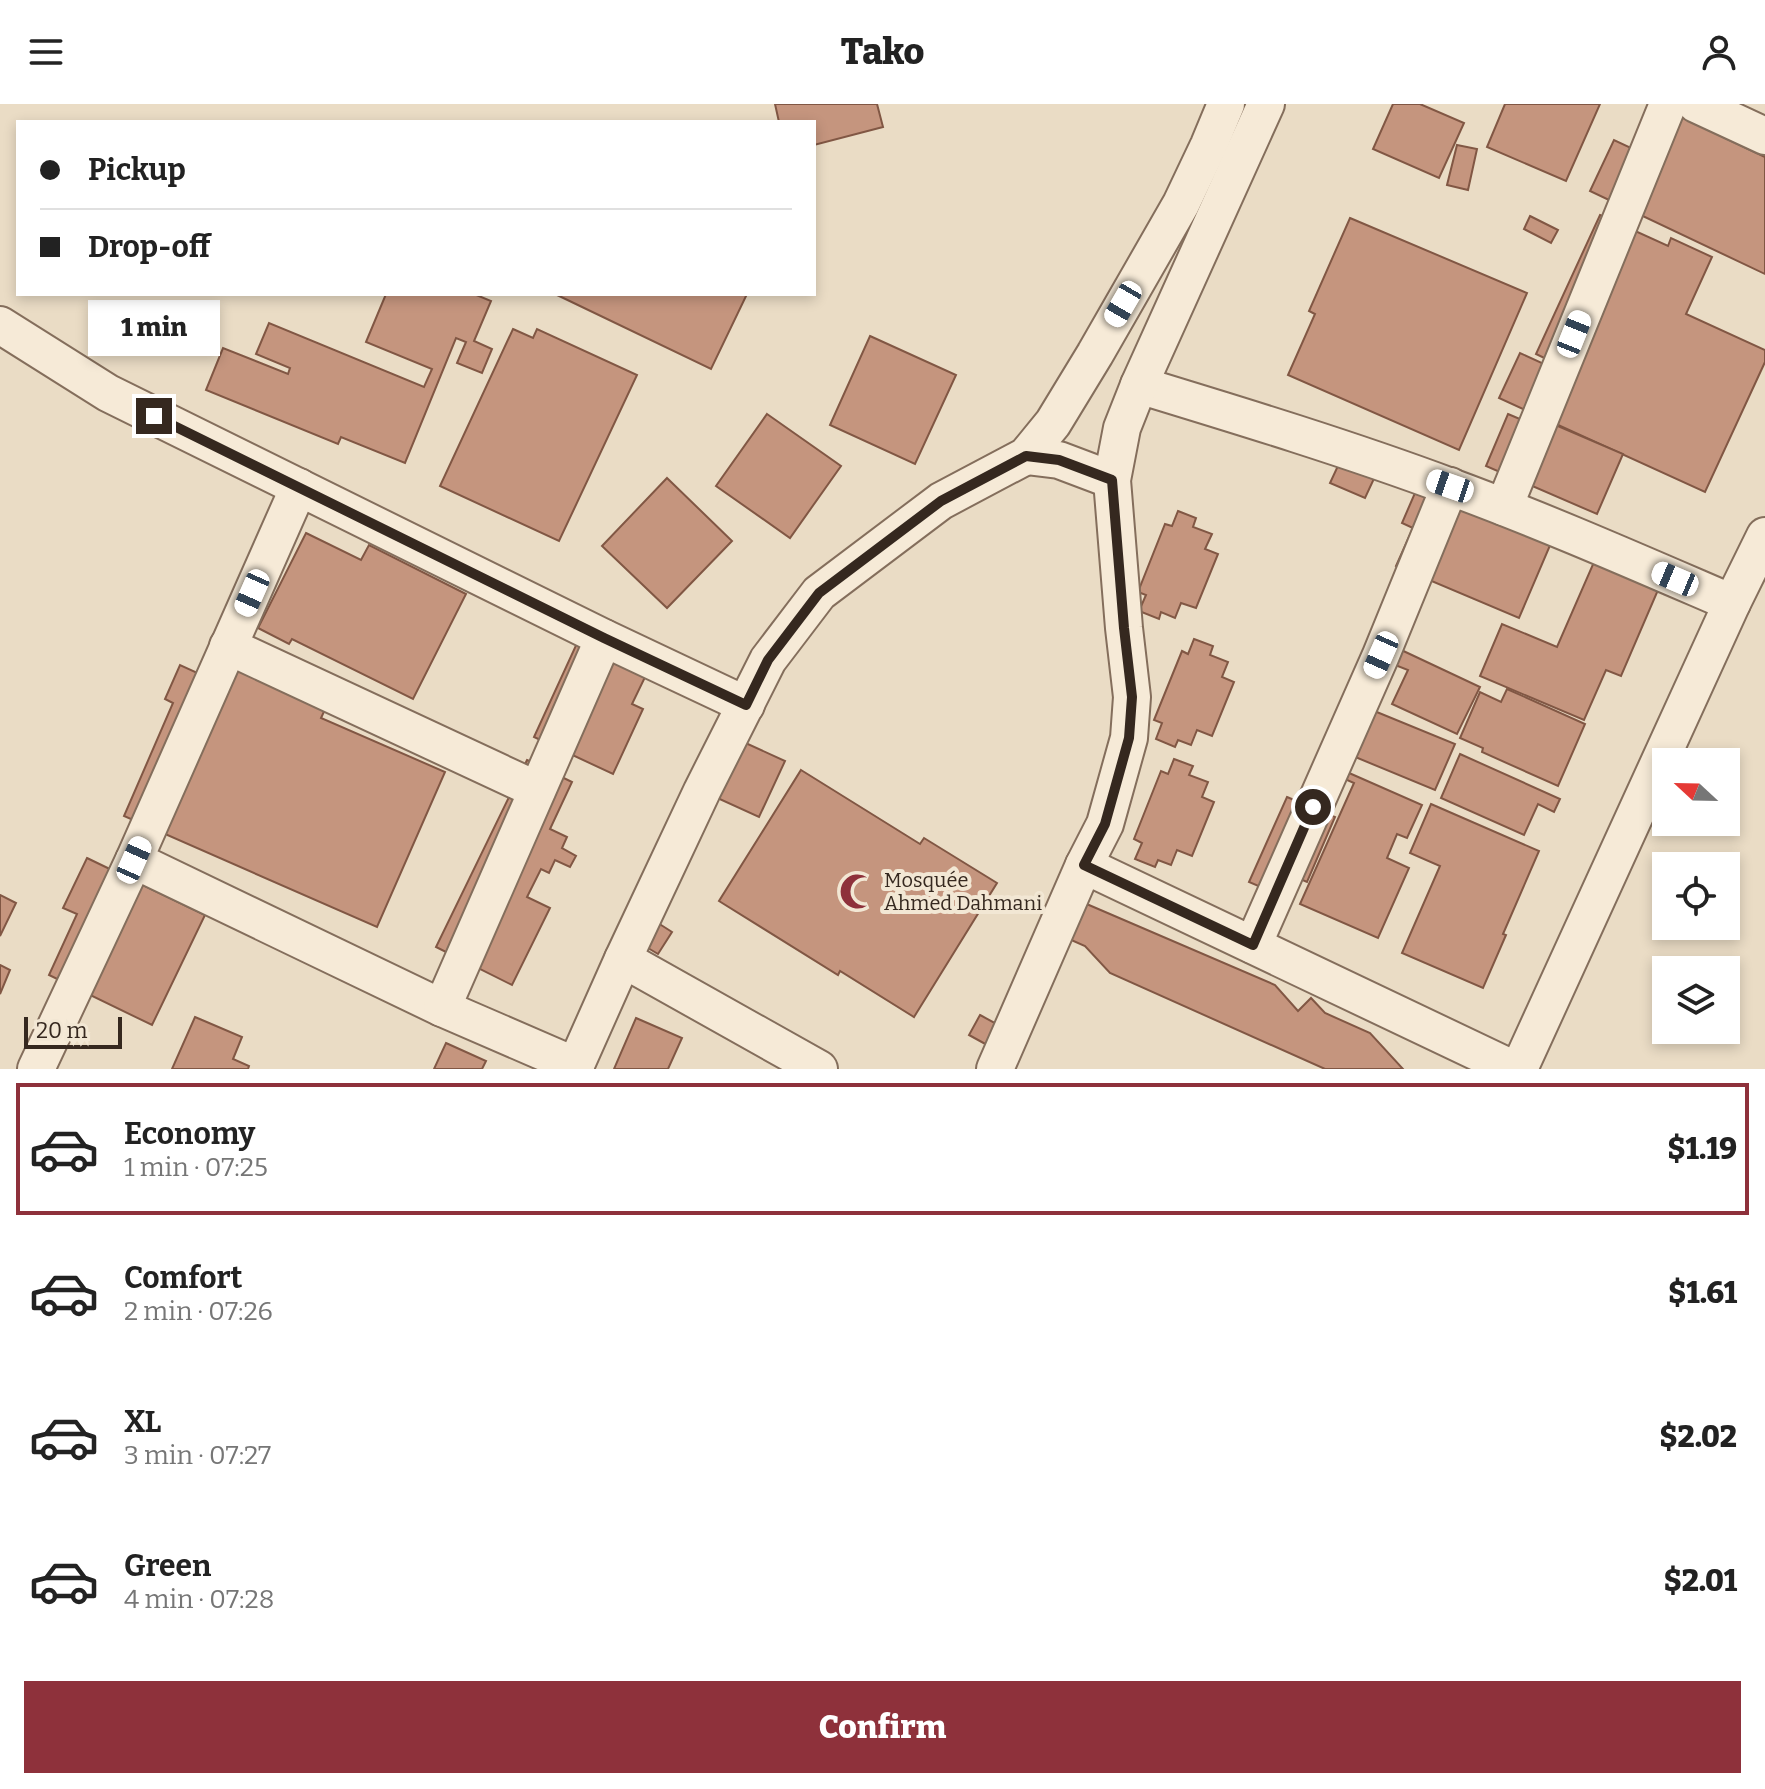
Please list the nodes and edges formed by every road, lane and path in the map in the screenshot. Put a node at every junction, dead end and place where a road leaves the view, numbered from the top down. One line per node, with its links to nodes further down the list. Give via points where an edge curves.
1 (1668, 104): 12 (street)
2 (1696, 104): 5 (street)
3 (1219, 121): 4 (street); 8 (street, via 1181,204 1053,423)
4 (1257, 125): 7 (street)
5 (1765, 136)
6 (0, 325): 11 (street, via 108,393)
7 (1139, 385): 9 (street, via 1122,428); 10 (street)
8 (1026, 456): 9 (street, via 1059,460); 17 (street, via 941,501 819,593 768,660)
9 (1112, 480): 20 (street, via 1132,697 1129,738 1105,824)
10 (1450, 486): 12 (street); 21 (street)
11 (299, 487): 15 (street); 16 (street)
12 (1504, 507): 14 (street)
13 (1765, 536): 14 (street)
14 (1732, 603): 28 (street)
15 (604, 638): 17 (street); 18 (street)
16 (228, 646): 18 (street); 19 (street)
17 (746, 705): 22 (street)
18 (537, 790): 23 (street)
19 (134, 860): 23 (street); 25 (street)
20 (1084, 865): 21 (street); 27 (street)
21 (1253, 945): 28 (street)
22 (623, 959): 24 (street); 26 (street)
23 (442, 1008): 24 (street)
24 (575, 1067)
25 (36, 1069)
26 (819, 1069)
27 (995, 1069)
28 (1516, 1069)

